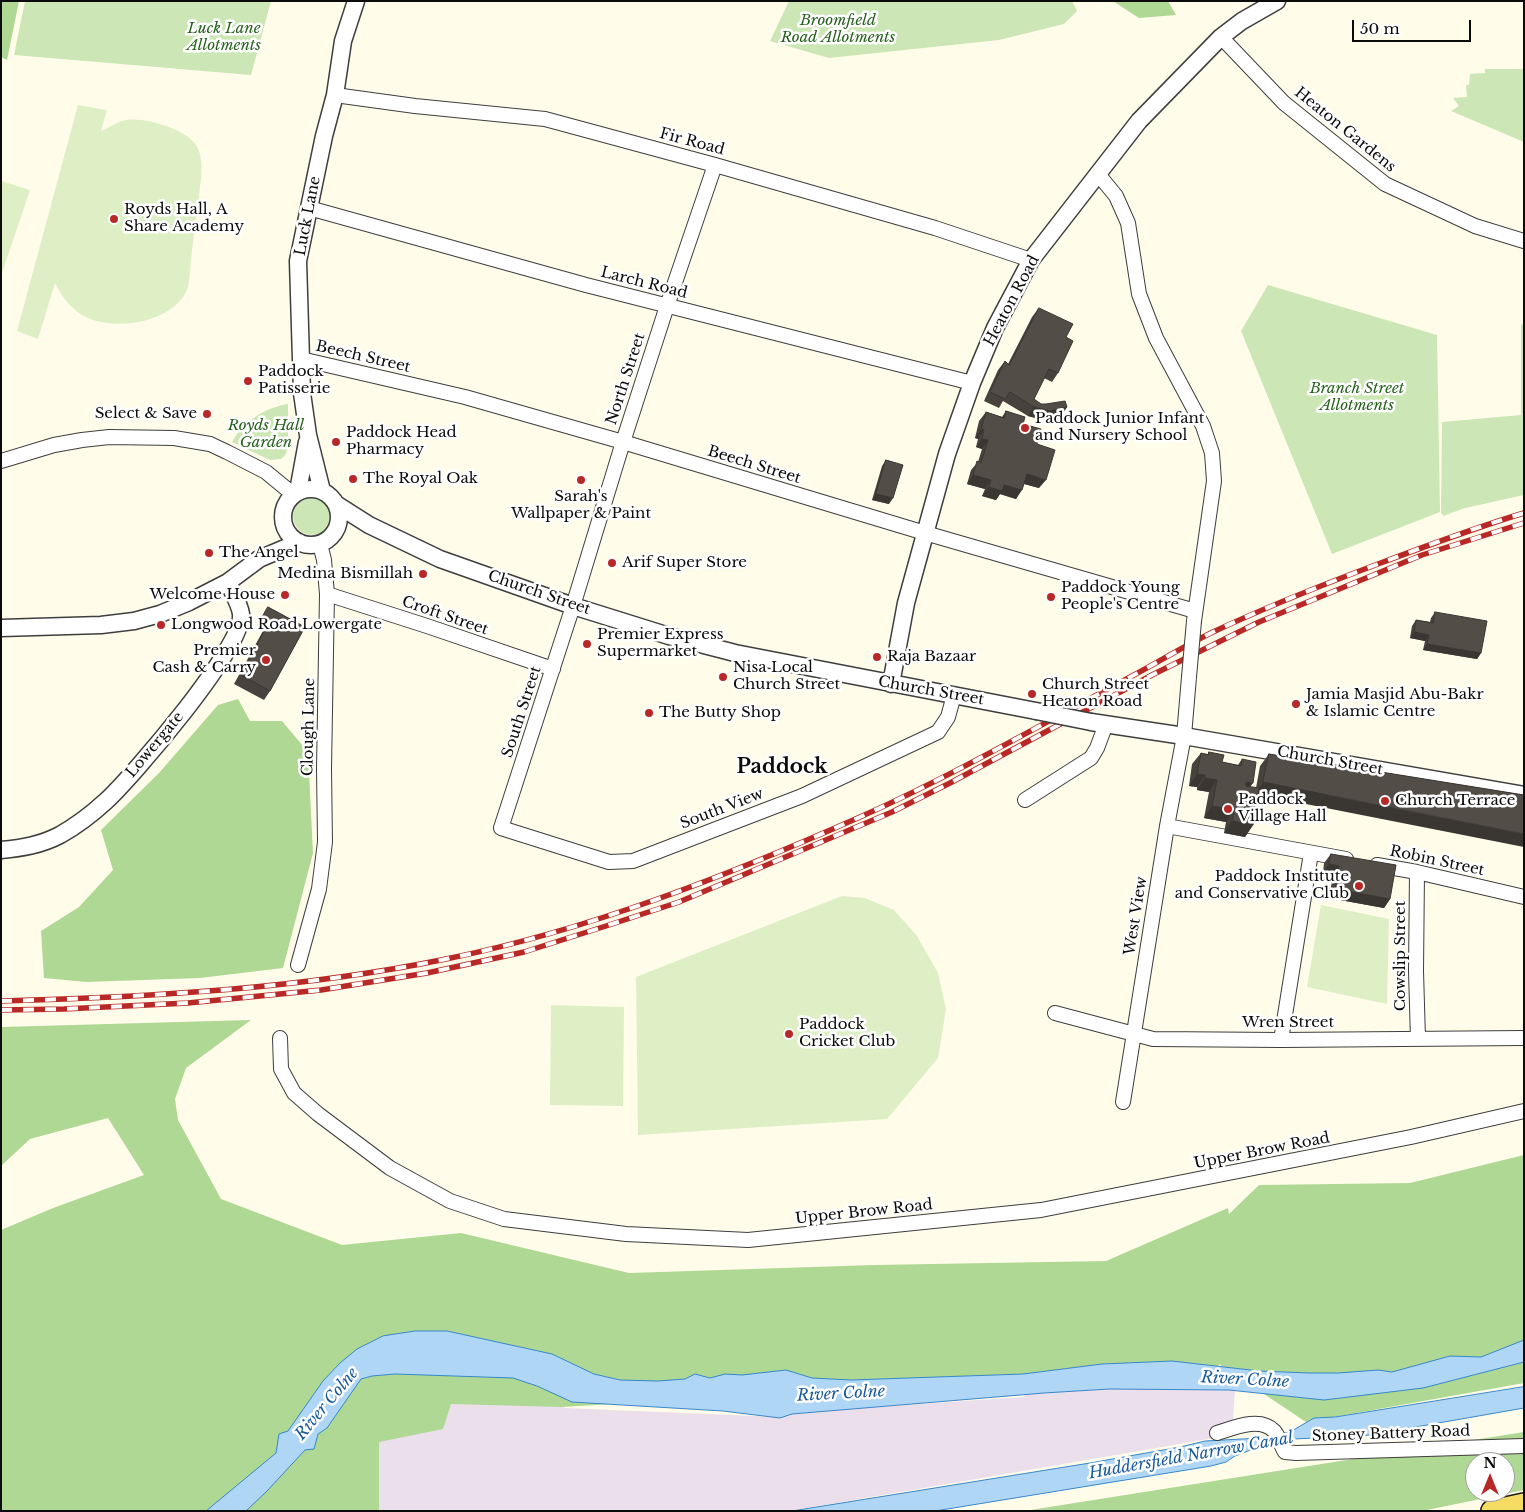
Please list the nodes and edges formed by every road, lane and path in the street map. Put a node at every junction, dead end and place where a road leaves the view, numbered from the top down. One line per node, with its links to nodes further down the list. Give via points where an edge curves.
1 (356, 1): 4 (street, Luck Lane, via 343,40)
2 (1277, 1): 3 (street, Heaton Road)
3 (1221, 37): 6 (street, Heaton Road, via 1139,121); 8 (street, Heaton Gardens, via 1284,104 1385,184 1475,226)
4 (335, 95): 5 (street, Fir Road, via 545,119); 7 (street, Luck Lane)
5 (715, 165): 9 (street, Fir Road, via 935,228); 10 (street, North Street)
6 (1098, 174): 9 (street, Heaton Road); 29 (street, West View, via 1116,196 1128,223 1139,294 1156,338 1203,426 1212,454 1214,481)
7 (309, 208): 10 (street, Larch Road); 11 (street, Luck Lane, via 298,261)
8 (1524, 241)
9 (1031, 260): 12 (street, Heaton Road, via 995,328)
10 (667, 306): 12 (street, Larch Road); 14 (street, North Street)
11 (301, 359): 13 (street, Luck Lane); 14 (street, Beech Street, via 465,397)
12 (972, 383): 22 (street, Heaton Road, via 947,454)
13 (308, 435): 16 (street, Luck Lane); 17 (street, Luck Lane)
14 (623, 442): 22 (street, Beech Street); 28 (street, North Street)
15 (1, 461): 17 (street, via 82,440 174,438 210,444 266,472)
16 (322, 491): 17 (street, via 306,489); 18 (street)
17 (296, 493): 20 (street, via 283,512)
18 (336, 504): 19 (street, Church Street); 21 (street, via 340,516)
19 (369, 525): 21 (street); 28 (street, Church Street, via 440,559)
20 (285, 528): 23 (street); 25 (street)
21 (335, 533): 24 (street)
22 (925, 533): 29 (street, Beech Street); 32 (street, Heaton Road, via 906,603)
23 (299, 542): 24 (street); 25 (street)
24 (320, 544): 27 (street, Clough Lane)
25 (259, 559): 26 (street)
26 (228, 582): 30 (street, via 182,605 134,621); 40 (street, Lowergate, via 241,614 235,636 213,672 158,745 106,801 59,835 29,848)
27 (327, 594): 31 (street, Croft Street); 44 (street, Clough Lane, via 325,842 319,913)
28 (573, 606): 31 (street, South Street); 32 (street, Church Street, via 735,653)
29 (1195, 616): 35 (street, West View, bridge)
30 (1, 628)
31 (553, 669): 39 (street, South Street)
32 (891, 684): 33 (street, Church Street)
33 (954, 695): 34 (street, Church Street, bridge); 39 (street, South View, via 948,716 938,732 802,796 633,861 609,862)
34 (1099, 723): 35 (street, Church Street); 37 (street, via 1097,748 1091,758)
35 (1184, 736): 36 (street, Church Street); 38 (street, West View)
36 (1517, 794)
37 (1025, 800)
38 (1167, 826): 41 (street, Robin Street); 46 (street, West View)
39 (501, 828)
40 (1, 850)
41 (1311, 853): 42 (street, Robin Street); 50 (street)
42 (1417, 872): 43 (street, Robin Street); 49 (street, Cowslip Street)
43 (1524, 897)
44 (298, 965)
45 (1055, 1013): 46 (street, Wren Street)
46 (1133, 1033): 50 (street, Wren Street, via 1153,1039); 51 (street, West View)
47 (280, 1038): 52 (street, Upper Brow Road, via 281,1069 294,1093 390,1168 450,1201 504,1219 626,1234 748,1240 1041,1210)
48 (1524, 1038): 49 (street, Wren Street)
49 (1418, 1039): 50 (street, Wren Street)
50 (1281, 1040)
51 (1123, 1102)
52 (1524, 1112)
53 (1217, 1433): 54 (street, Stoney Battery Road, via 1239,1426 1268,1426 1276,1432 1285,1452 1296,1453)
54 (1524, 1446)
55 (1524, 1504): 56 (main road)
56 (1492, 1511)

